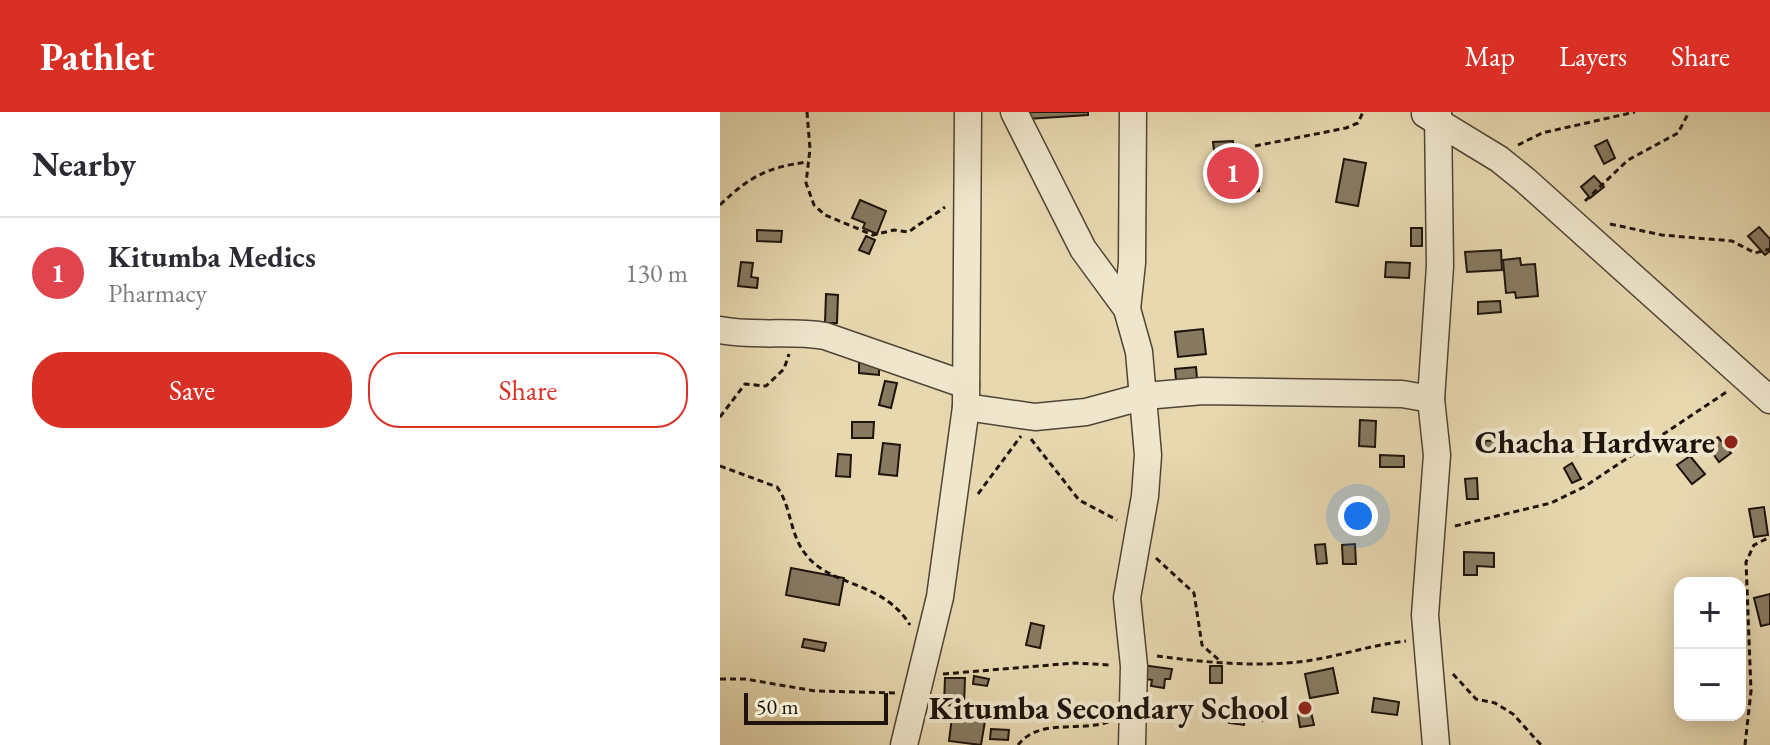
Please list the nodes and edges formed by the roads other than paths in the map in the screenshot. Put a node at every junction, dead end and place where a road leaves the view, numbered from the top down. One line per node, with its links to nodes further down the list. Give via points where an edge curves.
1 (968, 112): 8 (street)
2 (1014, 112): 5 (street, via 1083,249)
3 (1133, 112): 5 (street)
4 (1432, 115): 7 (street, via 1440,266); 10 (street, via 1499,159)
5 (1127, 309): 9 (street)
6 (720, 330): 8 (street, via 825,336)
7 (1432, 391): 9 (street); 13 (street, via 1437,455 1425,639)
8 (966, 396): 9 (street, via 1035,417); 11 (street, via 951,529)
9 (1145, 396): 12 (street, via 1147,476 1127,598 1134,659)
10 (1768, 397)
11 (904, 745)
12 (1132, 745)
13 (1436, 745)

